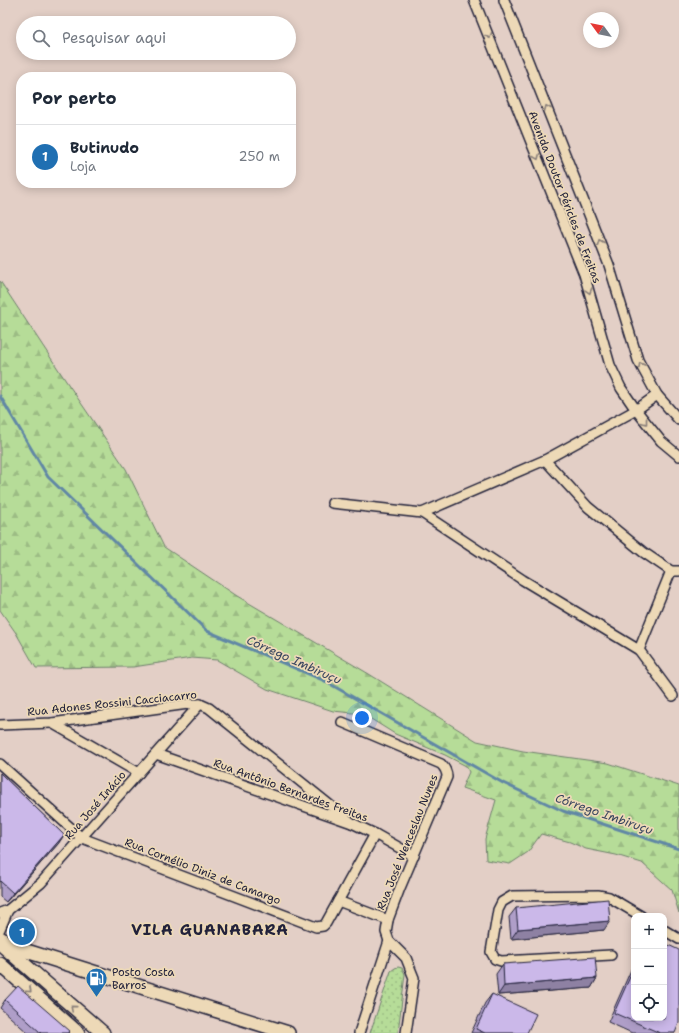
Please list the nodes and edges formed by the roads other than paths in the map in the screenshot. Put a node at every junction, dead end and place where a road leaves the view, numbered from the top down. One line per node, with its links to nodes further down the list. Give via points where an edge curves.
1 (474, 0): 4 (street, Avenida Doutor Péricles de Freitas, one-way to 4, via 584,274 610,365)
2 (504, 0): 3 (street, Avenida Doutor Péricles de Freitas, one-way to 2, via 638,360 609,265)
3 (657, 395): 4 (street); 5 (street, Avenida Doutor Péricles de Freitas)
4 (636, 410): 6 (street, Avenida Doutor Péricles de Freitas, one-way to 6, via 661,442); 7 (street)
5 (679, 420)
6 (679, 456)
7 (545, 460): 9 (street); 10 (street, via 588,507 643,552)
8 (332, 503): 9 (street)
9 (422, 513): 11 (street, via 522,580)
10 (675, 571): 11 (street)
11 (639, 650): 12 (street)
12 (673, 696)
13 (200, 704): 15 (street, Rua Adones Rossini Cacciacarro); 17 (street, Rua José Inácio); 20 (street, Rua Adones Rossini Cacciacarro, via 210,708)
14 (342, 722): 23 (street, Rua José Wenceslau Nunes, via 441,764 445,768 447,777)
15 (52, 723): 16 (street, Rua Adones Rossini Cacciacarro); 19 (street)
16 (0, 725)
17 (156, 754): 19 (street, Rua José Inácio); 20 (street, Rua Antônio Bernardes Freitas)
18 (0, 764): 22 (street)
19 (139, 772): 22 (street, Rua José Inácio)
20 (352, 823): 21 (street, Rua Antônio Bernardes Freitas)
21 (375, 834): 23 (street, Rua Antônio Bernardes Freitas); 24 (street)
22 (82, 838): 24 (street, Rua Cornélio Diniz de Camargo, via 316,927 326,923); 25 (street, Rua José Inácio, via 41,883)
23 (414, 856): 27 (street, Rua José Wenceslau Nunes)
24 (338, 901): 27 (street, Rua José Wenceslau Nunes)
25 (4, 912): 28 (street)
26 (636, 913): 34 (street, via 608,897 598,895 512,896 502,902 498,910 491,952 496,959 502,961)
27 (388, 920): 32 (street, Rua José Wenceslau Nunes, via 386,932)
28 (0, 928)
29 (667, 932): 31 (street)
30 (0, 938): 38 (street, via 20,949)
31 (679, 939)
32 (389, 941): 39 (street); 40 (street, via 406,958 414,978)
33 (0, 944): 37 (street, one-way to 33)
34 (611, 955)
35 (0, 964): 36 (street, one-way to 36)
36 (78, 1033)
37 (103, 1033)
38 (288, 1033)
39 (359, 1033)
40 (406, 1033)

